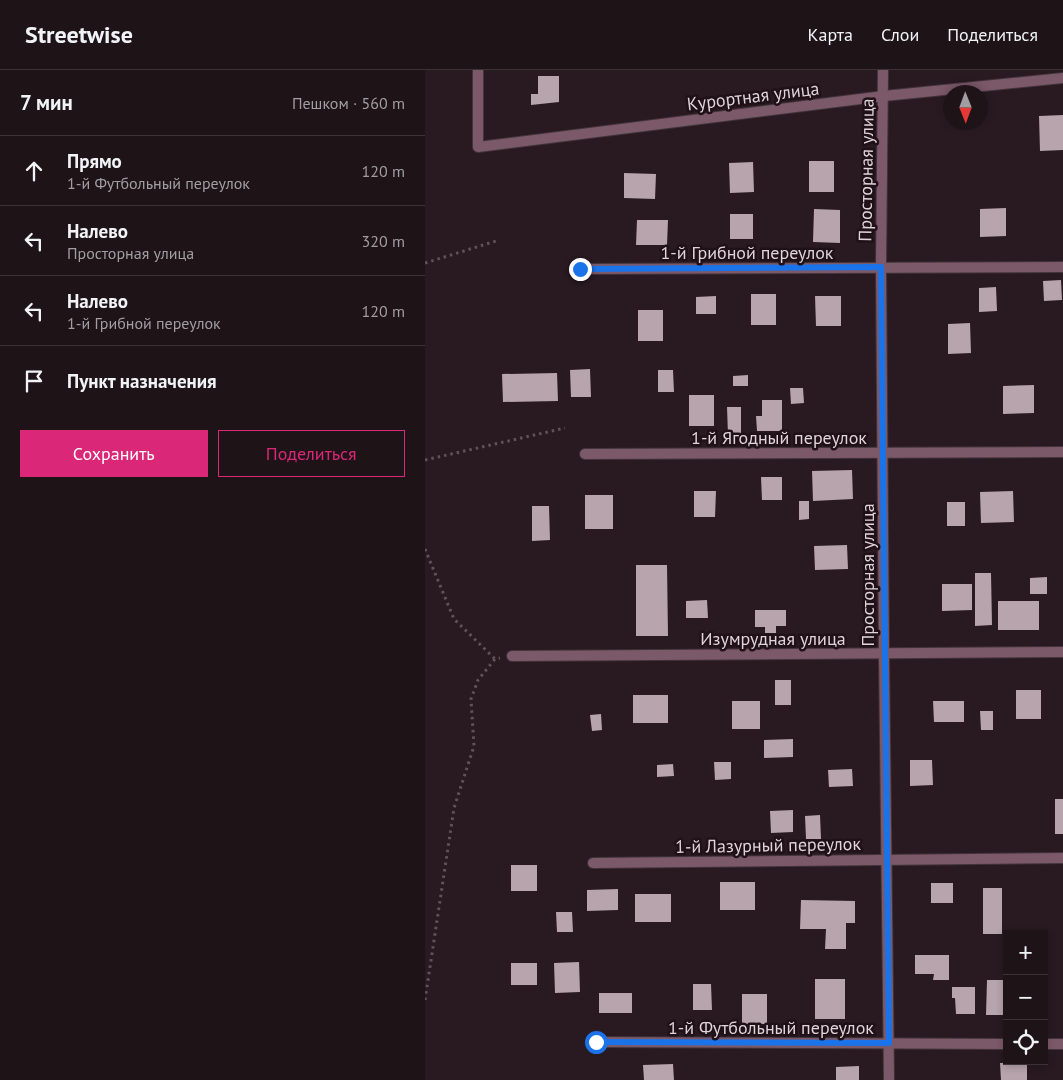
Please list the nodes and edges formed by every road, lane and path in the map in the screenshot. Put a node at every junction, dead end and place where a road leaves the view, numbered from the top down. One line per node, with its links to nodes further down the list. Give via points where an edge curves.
1 (478, 70): 4 (street, Курортная улица, via 478,147)
2 (883, 70): 4 (street, Просторная улица)
3 (1063, 78): 4 (street, Курортная улица)
4 (884, 96): 7 (street, Просторная улица)
5 (496, 241): 6 (path)
6 (425, 263)
7 (881, 267): 8 (street, 1-й Грибной переулок); 9 (street, 1-й Грибной переулок); 12 (street, Просторная улица)
8 (1063, 267)
9 (580, 269)
10 (565, 428): 14 (path)
11 (1063, 452): 12 (street, 1-й Ягодный переулок)
12 (883, 453): 13 (street, 1-й Ягодный переулок); 17 (street, Просторная улица)
13 (585, 454)
14 (425, 460)
15 (425, 549): 19 (path, via 455,619)
16 (1063, 652): 17 (street, Изумрудная улица)
17 (883, 653): 18 (street, Изумрудная улица); 21 (street, Просторная улица)
18 (512, 656): 19 (path)
19 (495, 658): 23 (path, via 478,680 471,699 474,746 454,808)
20 (1063, 858): 21 (street, 1-й Лазурный переулок)
21 (886, 859): 22 (street, 1-й Лазурный переулок); 25 (street, Просторная улица)
22 (593, 863)
23 (425, 1000)
24 (596, 1042): 25 (street, 1-й Футбольный переулок)
25 (889, 1043): 26 (street, 1-й Футбольный переулок); 29 (street, Просторная улица)
26 (1003, 1044)
27 (1048, 1044): 28 (street)
28 (1063, 1044)
29 (889, 1080)

